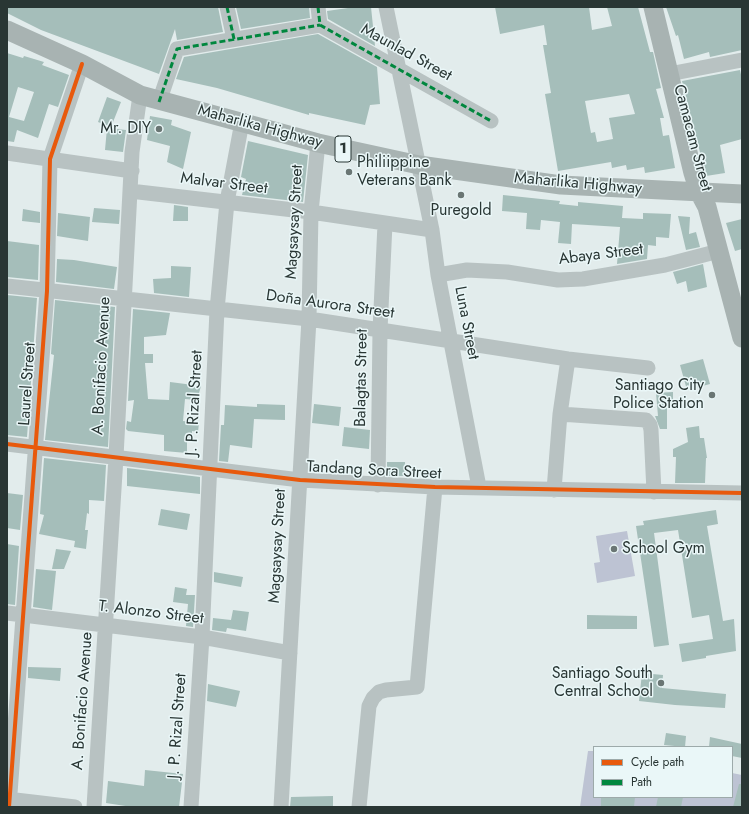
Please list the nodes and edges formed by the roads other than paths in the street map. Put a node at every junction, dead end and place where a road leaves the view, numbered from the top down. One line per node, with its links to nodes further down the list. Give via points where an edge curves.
1 (227, 7): 8 (street)
2 (321, 7): 6 (street)
3 (386, 7): 19 (street, Luna Street)
4 (653, 7): 11 (main road, Camacam Street)
5 (660, 7): 11 (main road, Camacam Street)
6 (320, 25): 8 (street); 14 (street, Maunlad Street)
7 (7, 30): 10 (main road, Maharlika Highway / 1)
8 (234, 38): 13 (street, via 177,49)
9 (742, 60): 11 (street)
10 (82, 64): 12 (main road, Maharlika Highway / 1); 18 (street, Laurel Street)
11 (672, 74): 23 (main road, Camacam Street)
12 (140, 96): 13 (main road, Maharlika Highway / 1); 20 (street, A. Bonifacio Avenue, via 132,152)
13 (159, 102): 15 (main road, Maharlika Highway / 1)
14 (491, 121)
15 (242, 122): 16 (main road, Maharlika Highway / 1); 24 (street, J. P. Rizal Street)
16 (318, 143): 19 (main road, Maharlika Highway / 1); 25 (street, Magsaysay Street)
17 (7, 153): 18 (street)
18 (50, 159): 20 (street); 31 (street, Laurel Street)
19 (419, 165): 23 (main road, Maharlika Highway / 1, via 561,185); 27 (street, Luna Street)
20 (132, 171): 21 (street, A. Bonifacio Avenue)
21 (130, 191): 24 (street, Malvar Street); 32 (street, A. Bonifacio Avenue)
22 (742, 194): 23 (main road, Maharlika Highway / 1)
23 (705, 198): 28 (main road, Camacam Street)
24 (227, 202): 25 (street, Malvar Street); 33 (street, J. P. Rizal Street)
25 (311, 212): 26 (street, Malvar Street); 34 (street, Magsaysay Street)
26 (385, 224): 27 (street, Malvar Street); 35 (street, Balagtas Street)
27 (432, 230): 29 (street, Luna Street)
28 (719, 251): 29 (street, Abaya Street, via 665,265 583,279 558,280 507,272 467,270); 36 (main road, Camacam Street)
29 (438, 275): 37 (street, Luna Street)
30 (7, 286): 31 (street, Doña Aurora Street)
31 (47, 291): 32 (street, Doña Aurora Street); 42 (street, Laurel Street)
32 (123, 299): 33 (street, Doña Aurora Street); 43 (street, A. Bonifacio Avenue)
33 (217, 310): 34 (street, Doña Aurora Street); 44 (street, J. P. Rizal Street)
34 (309, 319): 35 (street, Doña Aurora Street); 45 (street, Magsaysay Street)
35 (380, 330): 37 (street, Doña Aurora Street); 46 (street, Balagtas Street)
36 (742, 338)
37 (452, 340): 38 (street, Doña Aurora Street); 48 (street, Luna Street)
38 (568, 359): 39 (street, Doña Aurora Street); 40 (street)
39 (648, 368)
40 (560, 414): 49 (street); 50 (street, via 646,420 651,430)
41 (7, 444): 42 (street, Tandang Sora Street)
42 (35, 448): 43 (street, Tandang Sora Street); 53 (street, Laurel Street)
43 (116, 457): 44 (street, Tandang Sora Street); 54 (street, A. Bonifacio Avenue)
44 (209, 470): 45 (street, Tandang Sora Street); 55 (street, J. P. Rizal Street)
45 (300, 480): 46 (street, Tandang Sora Street); 56 (street, Magsaysay Street)
46 (378, 485): 47 (street, Tandang Sora Street)
47 (435, 487): 48 (street, Tandang Sora Street); 62 (street, via 417,688 379,692 369,706)
48 (480, 487): 49 (street, Tandang Sora Street)
49 (554, 490): 50 (street, Tandang Sora Street)
50 (654, 492): 51 (street, Tandang Sora Street)
51 (742, 493)
52 (7, 613): 53 (street, T. Alonzo Street)
53 (22, 615): 54 (street, T. Alonzo Street); 57 (street, Laurel Street)
54 (106, 626): 55 (street, T. Alonzo Street); 59 (street, A. Bonifacio Avenue)
55 (202, 637): 56 (street, T. Alonzo Street); 60 (street, J. P. Rizal Street)
56 (290, 653): 61 (street, Magsaysay Street)
57 (8, 802): 58 (street)
58 (75, 807)
59 (94, 807)
60 (191, 807)
61 (281, 807)
62 (359, 807)

